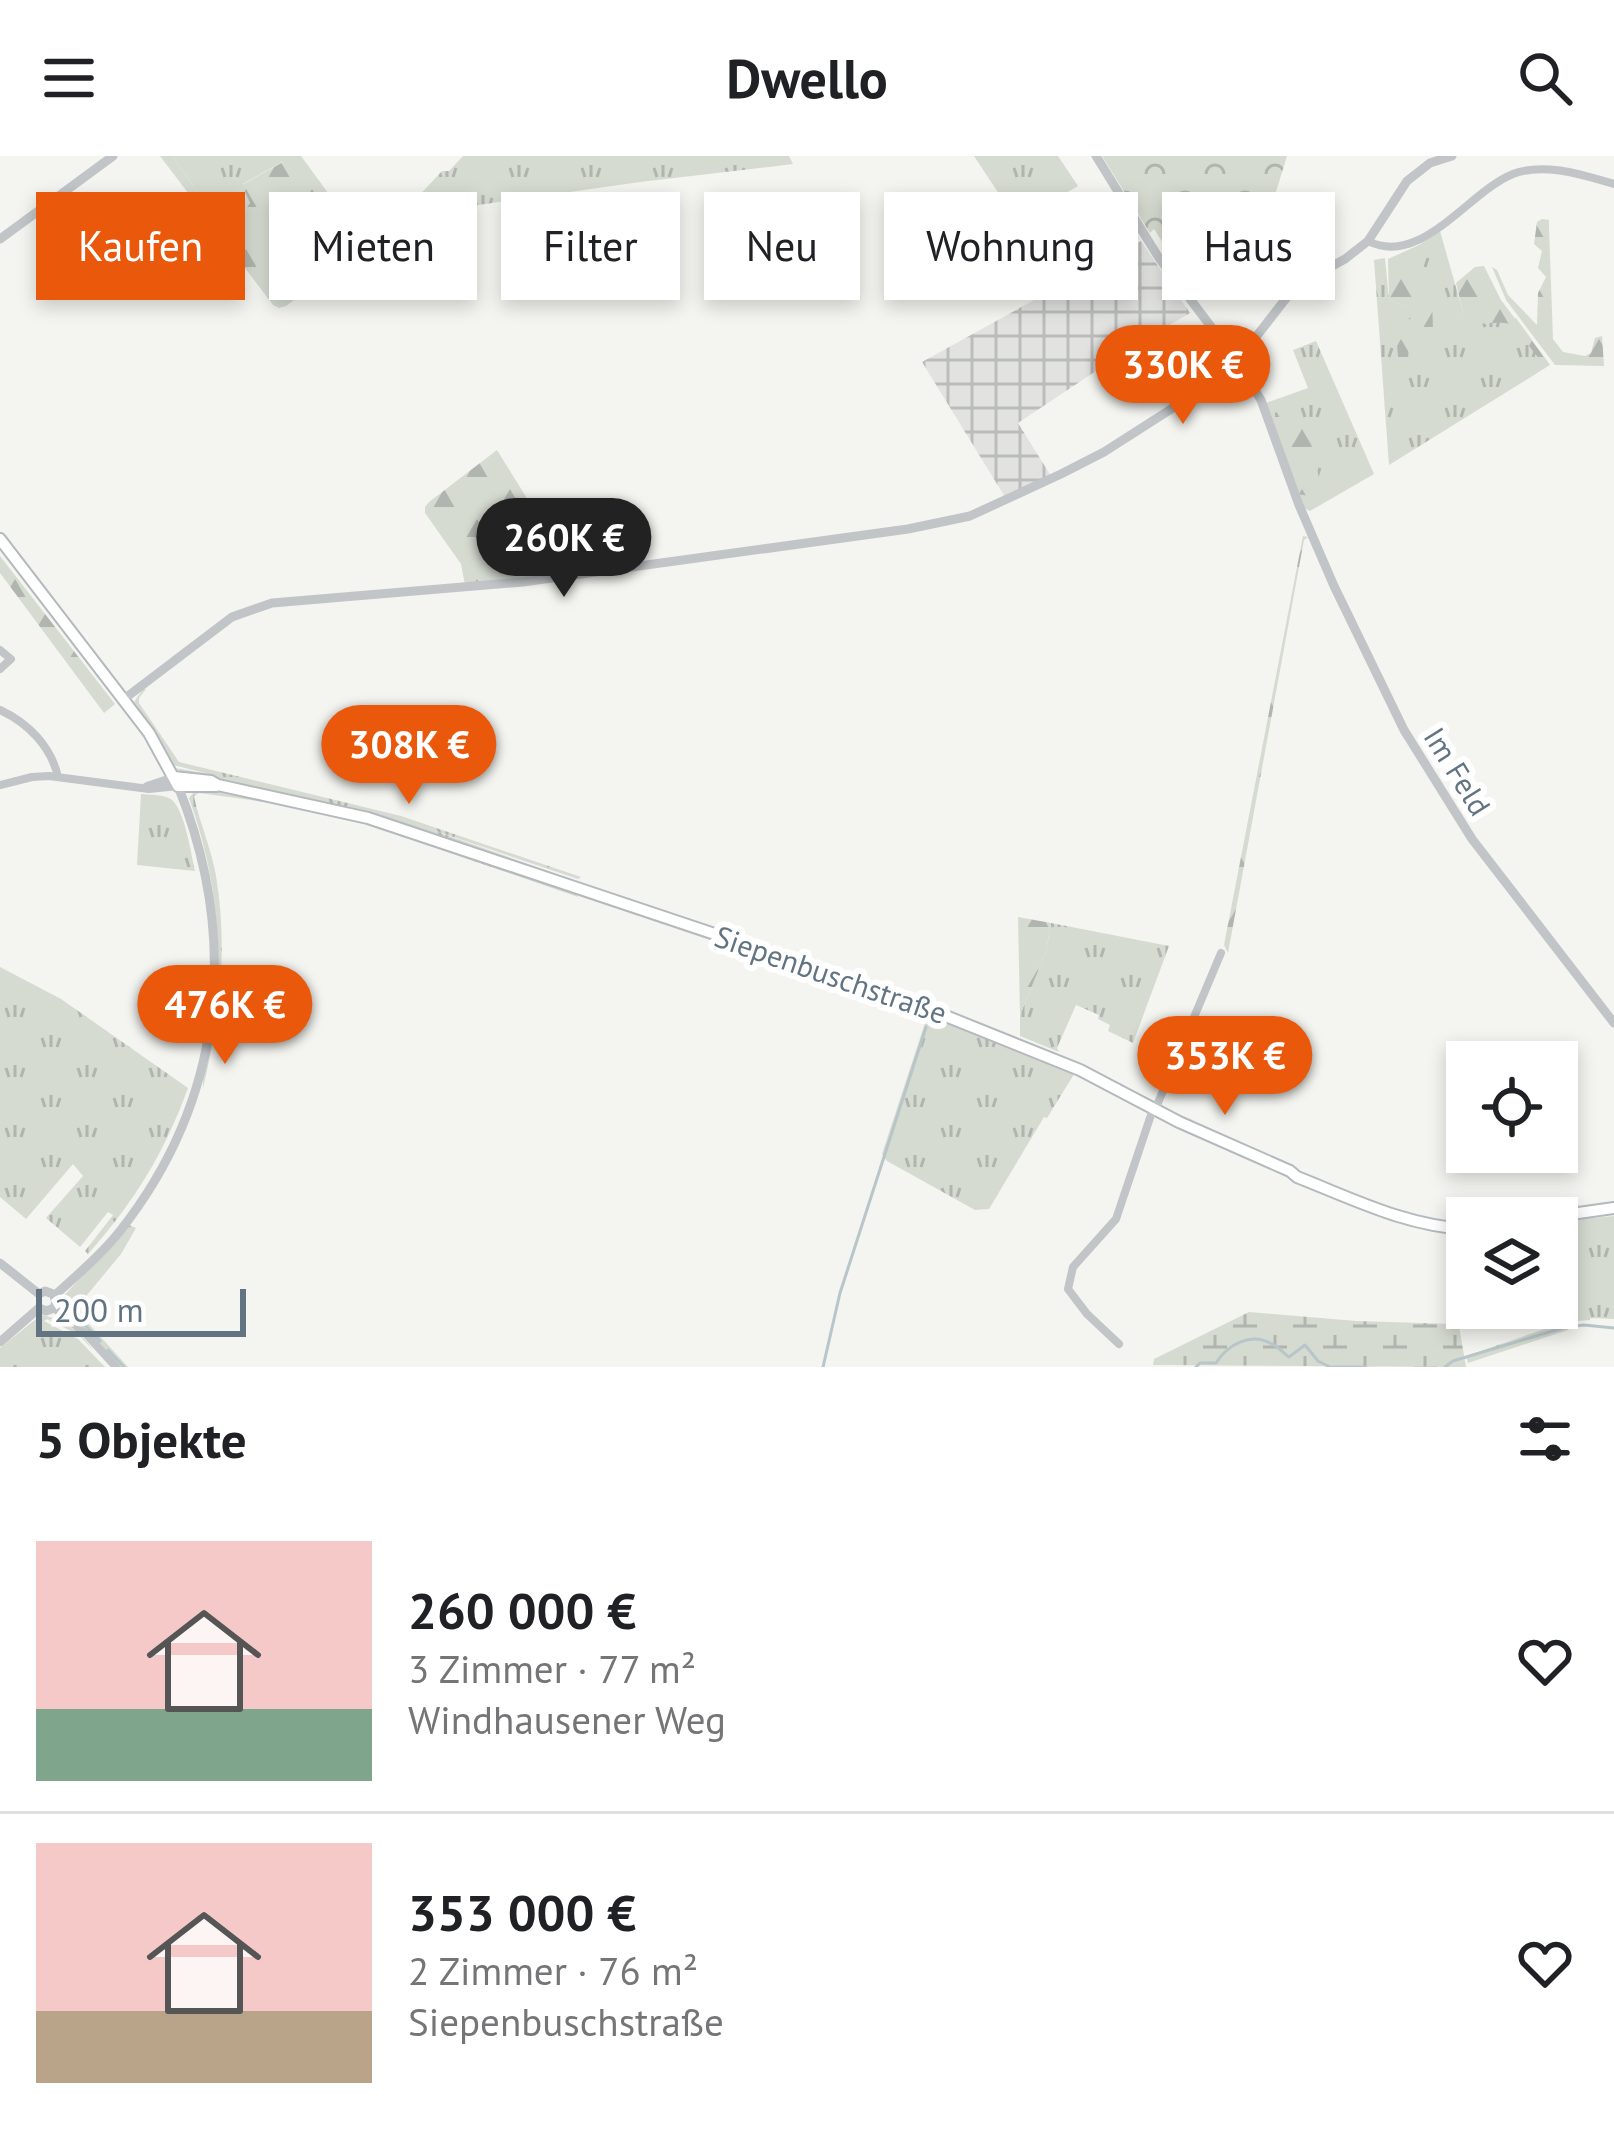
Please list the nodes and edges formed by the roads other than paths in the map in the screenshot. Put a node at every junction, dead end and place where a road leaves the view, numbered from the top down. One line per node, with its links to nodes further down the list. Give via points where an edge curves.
1 (113, 156): 5 (street)
2 (1096, 156): 7 (street, Im Feld)
3 (1452, 156): 6 (street, via 1407,181)
4 (1614, 184): 6 (street, via 1560,171 1517,172 1412,242 1392,248)
5 (0, 239)
6 (1368, 241): 7 (street, via 1291,292)
7 (1237, 361): 11 (street, via 1104,452 970,516 598,573 272,603 232,617); 17 (street, Im Feld, via 1261,400 1364,651 1424,762)
8 (0, 539): 11 (main road)
9 (0, 650): 10 (street, via 10,659)
10 (0, 670)
11 (124, 699): 14 (main road)
12 (0, 710): 13 (street, via 30,728)
13 (58, 777): 14 (street, via 146,787); 15 (street)
14 (176, 782): 18 (main road, Siepenbuschstraße, via 211,781 385,823 877,988 1080,1070); 24 (street, via 213,908 204,1058 181,1130 144,1198)
15 (0, 784)
16 (1221, 953): 18 (street)
17 (1614, 1023)
18 (1154, 1109): 21 (main road, Siepenbuschstraße, via 1395,1217); 27 (street, via 1119,1213 1073,1268 1068,1289)
19 (1614, 1208): 20 (main road)
20 (1578, 1213)
21 (1446, 1226)
22 (0, 1262): 23 (street)
23 (39, 1294): 24 (street, via 47,1291); 25 (street)
24 (54, 1302): 25 (street, via 48,1311); 28 (street)
25 (39, 1308): 26 (street)
26 (0, 1342)
27 (1120, 1344)
28 (116, 1367)

